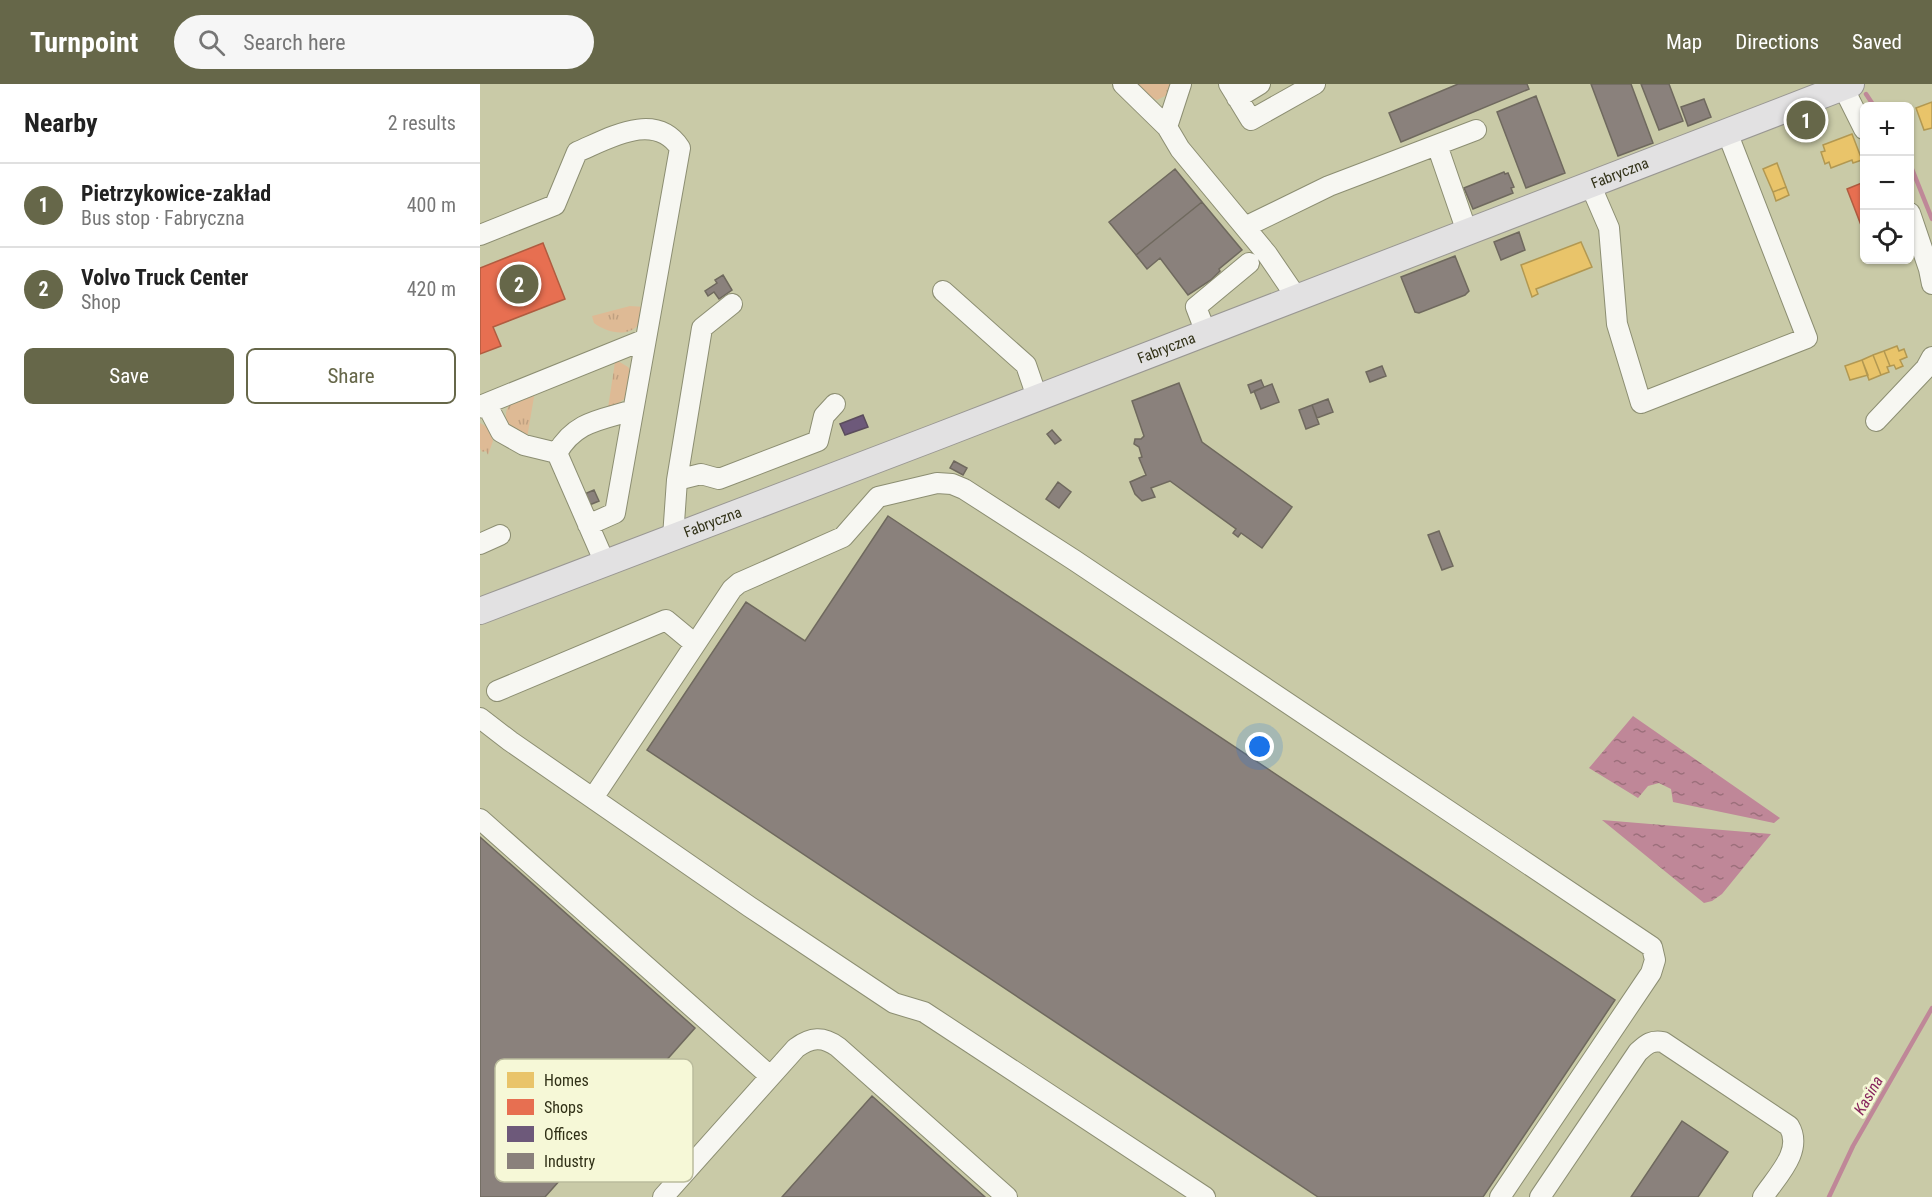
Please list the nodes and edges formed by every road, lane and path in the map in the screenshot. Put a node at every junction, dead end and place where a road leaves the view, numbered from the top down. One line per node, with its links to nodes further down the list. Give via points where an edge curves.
1 (1123, 84): 8 (street)
2 (1181, 84): 8 (street)
3 (1260, 84): 6 (street)
4 (1308, 86): 6 (street, via 1251,120)
5 (1847, 86): 7 (street); 10 (main road, Fabryczna)
6 (1233, 91)
7 (1860, 119)
8 (1167, 127): 14 (street, via 1180,149)
9 (1476, 130): 11 (street)
10 (1727, 132): 12 (main road, Fabryczna); 12 (street, via 1807,338 1641,403 1617,324 1609,228)
11 (1437, 145): 14 (street, via 1329,186); 15 (street)
12 (1590, 184): 15 (main road, Fabryczna)
13 (1914, 225): 18 (street)
14 (1245, 227): 20 (street)
15 (1467, 232): 20 (main road, Fabryczna)
16 (480, 235): 23 (street, via 555,205 577,152 637,128 665,133 680,148)
17 (1249, 263): 22 (street, via 1196,308)
18 (1932, 284)
19 (943, 291): 25 (street, via 1026,365)
20 (1298, 298): 22 (main road, Fabryczna)
21 (732, 304): 31 (street, via 702,328)
22 (1206, 333): 25 (main road, Fabryczna)
23 (646, 339): 27 (street); 28 (street)
24 (1932, 357): 29 (street)
25 (1037, 397): 34 (main road, Fabryczna)
26 (835, 404): 31 (street, via 824,416 818,441 719,479 701,474)
27 (480, 406): 30 (street, via 489,409 501,432 524,445)
28 (633, 410): 30 (street, via 582,426 569,435); 32 (street, via 615,513)
29 (1876, 421)
30 (557, 453): 32 (street)
31 (677, 480): 34 (street)
32 (588, 525): 36 (street)
33 (500, 535): 35 (street)
34 (674, 537): 36 (main road, Fabryczna)
35 (480, 544)
36 (605, 563): 37 (main road, Fabryczna)
37 (480, 611)
38 (695, 644): 39 (street, via 666,620); 41 (street); 49 (street, via 739,583 843,537 878,497 930,484 952,484 989,504 1645,941 1654,951 1651,973)
39 (497, 692)
40 (480, 718): 41 (street)
41 (593, 798): 48 (street, via 894,1003 924,1012)
42 (480, 819): 43 (street)
43 (770, 1076): 44 (street); 47 (street, via 808,1041 821,1039 834,1044)
44 (693, 1163)
45 (676, 1182): 46 (street)
46 (663, 1197)
47 (1007, 1197)
48 (1205, 1197)
49 (1500, 1197)
50 (1540, 1197): 51 (street, via 1638,1052 1655,1041 1663,1042 1789,1126 1795,1143 1792,1154)
51 (1763, 1197)

